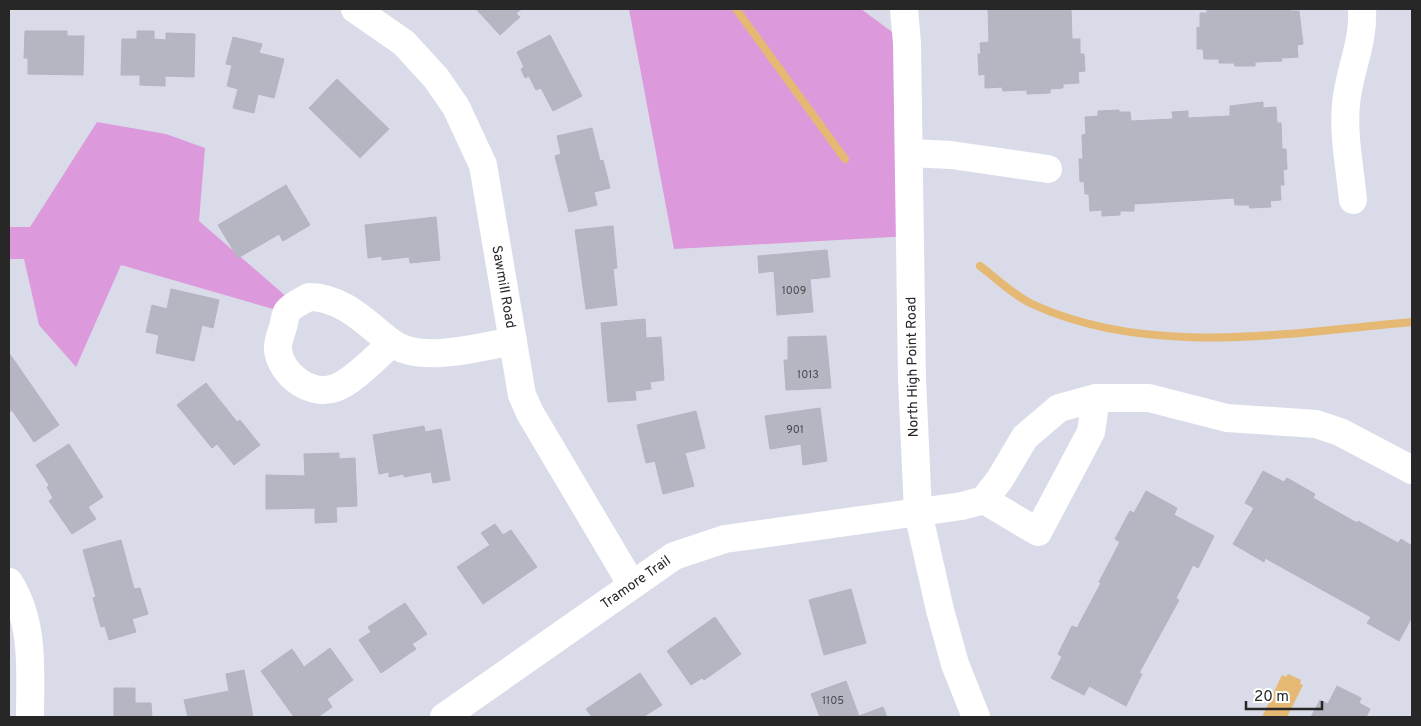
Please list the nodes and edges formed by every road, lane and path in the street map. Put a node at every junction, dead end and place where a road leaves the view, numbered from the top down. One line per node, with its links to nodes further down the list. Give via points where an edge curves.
1 (355, 9): 7 (street, Sawmill Road, via 404,43 436,78 456,107 482,165)
2 (904, 9): 4 (street, North High Point Road)
3 (1362, 9): 6 (street, via 1362,37 1346,112)
4 (909, 152): 5 (street, via 951,154); 12 (street, North High Point Road, via 912,379)
5 (1048, 169)
6 (1353, 200)
7 (513, 342): 8 (street, via 427,353 400,348); 14 (street, Sawmill Road, via 522,395 530,413)
8 (392, 343)
9 (1096, 398): 10 (street, via 1149,398 1228,418 1316,424 1340,432); 11 (street, via 1058,408 1025,437); 11 (street, via 1091,432 1038,532)
10 (1412, 470)
11 (984, 500): 12 (street, Tramore Trail)
12 (918, 512): 14 (street, Tramore Trail, via 725,539 674,556); 17 (street, North High Point Road, via 940,610)
13 (9, 582): 15 (street, via 28,629)
14 (632, 585): 16 (street, Tramore Trail)
15 (30, 717)
16 (444, 717)
17 (976, 717)

